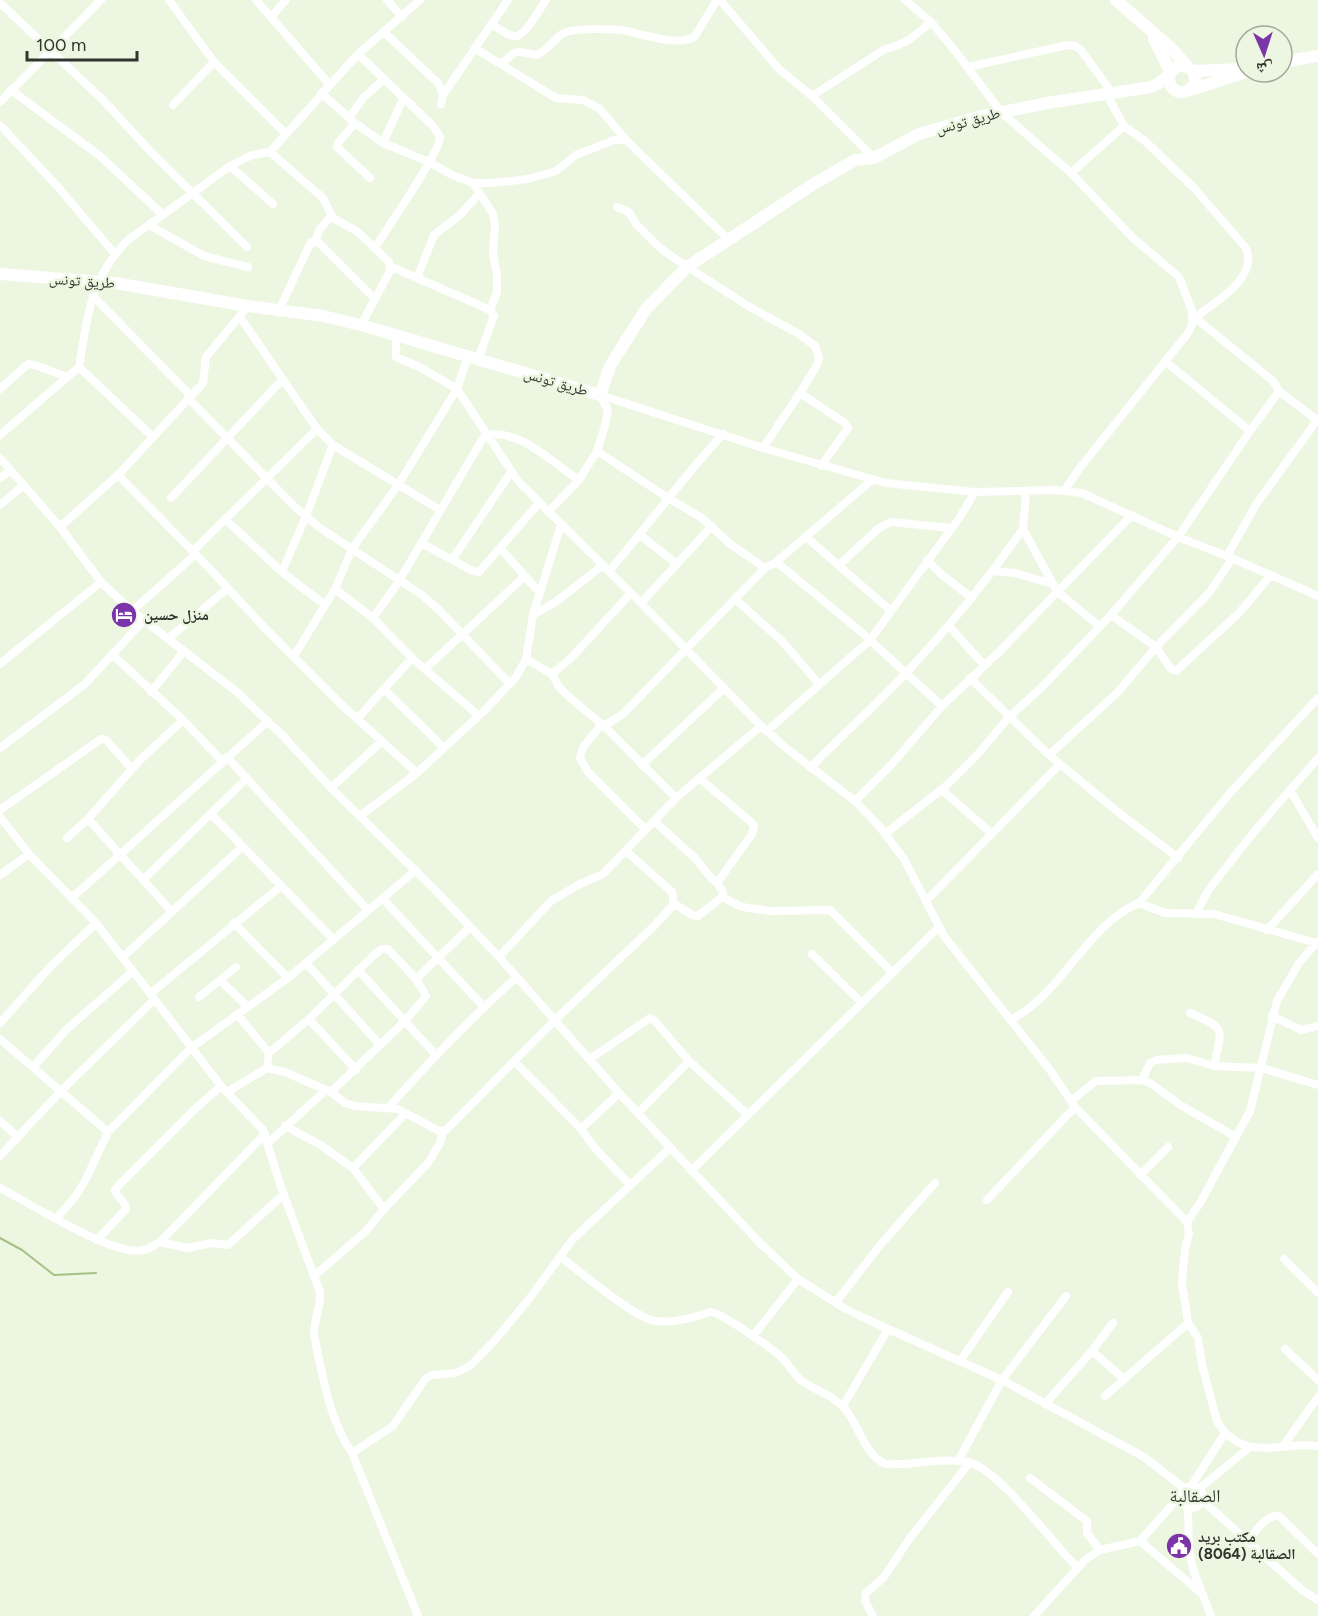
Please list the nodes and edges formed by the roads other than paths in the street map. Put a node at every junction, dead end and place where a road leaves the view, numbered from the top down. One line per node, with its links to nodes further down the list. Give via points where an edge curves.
1 (101, 0): 22 (street)
2 (169, 0): 26 (street)
3 (256, 0): 15 (street)
4 (286, 0): 15 (street)
5 (387, 0): 16 (street)
6 (420, 0): 16 (street)
7 (508, 0): 18 (street)
8 (546, 0): 18 (street, via 519,36)
9 (719, 0): 14 (street); 27 (street, via 689,40 623,31 574,31 564,33 537,55 516,51)
10 (735, 0): 14 (street)
11 (905, 0): 17 (street)
12 (1116, 0): 19 (main road)
13 (0, 3): 22 (street)
14 (727, 8): 39 (street, via 780,69)
15 (272, 16): 34 (street)
16 (402, 17): 20 (street)
17 (931, 22): 28 (street); 39 (street, via 909,41 885,49)
18 (491, 24): 21 (street)
19 (1149, 31): 29 (main road); 31 (main road)
20 (384, 32): 21 (street, via 439,84 442,100); 23 (street)
21 (476, 48): 27 (street)
22 (50, 50): 35 (street); 57 (street)
23 (358, 54): 33 (street); 34 (street)
24 (1318, 56): 25 (main road)
25 (1294, 60)
26 (214, 62): 42 (street); 47 (street)
27 (501, 64): 48 (street, via 556,98 583,100 600,109)
28 (968, 67): 38 (street, via 1075,46); 43 (street)
29 (1190, 69): 30 (main road, طريق تونس); 31 (main road, طريق تونس, via 1177,67); 36 (main road, via 1196,79 1193,87)
30 (1234, 70)
31 (1170, 74): 36 (main road, via 1171,87); 38 (main road, طريق تونس, via 1151,87)
32 (1234, 74): 36 (main road, طريق تونس)
33 (384, 79): 40 (street); 44 (street, via 364,97)
34 (330, 85): 37 (street)
35 (11, 90): 41 (street); 61 (street, via 100,156)
36 (1184, 91): 38 (main road, طريق تونس)
37 (321, 93): 44 (street); 47 (street)
38 (1112, 93): 43 (main road, طريق تونس); 46 (street)
39 (812, 96): 51 (street)
40 (403, 99): 49 (street); 52 (street, via 440,137)
41 (0, 102)
42 (173, 105)
43 (1001, 112): 51 (main road, طريق تونس, via 919,134); 54 (street)
44 (352, 121): 49 (street); 55 (street, via 337,147)
45 (0, 125): 68 (street)
46 (1124, 126): 54 (street); 81 (street, via 1194,188 1249,255 1246,272 1234,287)
47 (285, 134): 50 (street)
48 (626, 140): 56 (street, via 614,140 576,155 556,171 528,179); 64 (street)
49 (382, 142): 52 (street)
50 (270, 152): 53 (street, via 252,155); 62 (street, via 323,198)
51 (874, 158): 64 (main road, طريق تونس, via 855,160)
52 (429, 162): 56 (street); 67 (street)
53 (230, 166): 57 (street); 59 (street)
54 (1071, 174): 81 (street, via 1133,238 1179,277)
55 (370, 178)
56 (473, 183): 58 (street)
57 (195, 193): 61 (street); 66 (street)
58 (479, 194): 73 (street, via 434,235); 79 (street, via 495,225 497,292)
59 (273, 204)
60 (617, 207): 71 (street, via 628,212 659,248)
61 (162, 214): 63 (street)
62 (331, 216): 65 (street); 67 (street)
63 (149, 225): 68 (street); 70 (street, via 204,256)
64 (729, 240): 71 (main road, طريق تونس)
65 (315, 242): 76 (street); 78 (street, via 311,243)
66 (247, 247)
67 (375, 248): 69 (street)
68 (115, 254): 74 (street)
69 (390, 266): 73 (street); 76 (street)
70 (248, 267)
71 (687, 267): 92 (street, via 815,346 817,365); 93 (main road, طريق تونس, via 646,309 610,366)
72 (0, 274): 74 (main road, طريق تونس)
73 (417, 278): 79 (street)
74 (98, 281): 75 (street); 77 (main road, طريق تونس)
75 (93, 296): 86 (street); 94 (street)
76 (375, 299): 82 (street)
77 (248, 306): 78 (main road, طريق تونس); 80 (street)
78 (279, 310): 82 (main road, طريق تونس)
79 (490, 310): 84 (street, via 494,316)
80 (240, 317): 88 (street); 94 (street, via 206,357 203,383)
81 (1194, 317): 85 (street, via 1188,333); 91 (street, via 1273,381)
82 (361, 325): 83 (main road, طريق تونس)
83 (396, 335): 84 (main road, طريق تونس); 90 (street, via 396,357)
84 (473, 358): 90 (street); 93 (main road, طريق تونس)
85 (1165, 361): 97 (street); 117 (street)
86 (79, 367): 87 (street); 101 (street)
87 (67, 377): 89 (street, via 28,364); 100 (street)
88 (282, 380): 96 (street); 102 (street)
89 (0, 389)
90 (458, 389): 98 (street); 115 (street)
91 (1279, 391): 95 (street); 97 (street)
92 (800, 393): 104 (street); 107 (street, via 848,425 847,432)
93 (600, 395): 99 (street); 105 (street, via 608,410)
94 (190, 397): 101 (street); 102 (street)
95 (1318, 419): 141 (street, via 1257,504)
96 (317, 429): 103 (street); 112 (street)
97 (1250, 431): 136 (street)
98 (487, 434): 109 (street); 113 (street, via 515,436); 124 (street)
99 (723, 434): 104 (street); 121 (street)
100 (0, 435)
101 (153, 437): 110 (street)
102 (227, 437): 112 (street); 120 (street)
103 (333, 445): 115 (street); 127 (street)
104 (763, 448): 107 (street)
105 (597, 451): 113 (street); 121 (street)
106 (0, 458): 108 (street)
107 (821, 466): 114 (street)
108 (10, 471): 111 (street); 116 (street)
109 (511, 472): 122 (street); 142 (street)
110 (118, 475): 131 (street); 140 (street)
111 (0, 478)
112 (267, 478): 127 (street); 128 (street)
113 (579, 480): 125 (street)
114 (872, 480): 118 (street); 135 (street)
115 (398, 485): 124 (street); 138 (street)
116 (23, 486): 123 (street); 131 (street)
117 (1064, 491): 119 (street); 126 (street, via 1092,496)
118 (975, 492): 119 (street); 132 (street)
119 (1026, 492): 133 (street)
120 (171, 498)
121 (668, 498): 130 (street); 134 (street)
122 (540, 503): 125 (street); 139 (street)
123 (0, 505)
124 (440, 510): 137 (street)
125 (548, 512): 129 (street)
126 (1132, 515): 136 (street); 158 (street)
127 (306, 516): 138 (street); 150 (street)
128 (225, 519): 140 (street); 150 (street)
129 (561, 525): 147 (street); 159 (street)
130 (712, 526): 145 (street); 148 (street)
131 (60, 527): 154 (street)
132 (952, 528): 143 (street); 146 (street, via 889,523)
133 (1023, 529): 149 (street); 155 (street)
134 (640, 535): 145 (street); 147 (street)
135 (806, 537): 144 (street); 146 (street)
136 (1178, 537): 141 (street); 169 (street)
137 (421, 543): 142 (street); 153 (street)
138 (352, 549): 153 (street); 157 (street)
139 (501, 549): 142 (street, via 479,572); 151 (street)
140 (194, 553): 156 (street); 166 (street)
141 (1229, 558): 152 (street); 177 (street, via 1209,593)
142 (453, 560)
143 (927, 560): 162 (street); 167 (street)
144 (775, 563): 148 (street); 176 (street)
145 (677, 564): 164 (street)
146 (839, 566): 167 (street)
147 (606, 568): 160 (street); 168 (street)
148 (765, 568): 163 (street)
149 (993, 571): 155 (street); 162 (street)
150 (282, 572): 165 (street)
151 (525, 576): 159 (street); 174 (street)
152 (1270, 576): 161 (street); 177 (street, via 1240,612 1178,670 1171,669)
153 (399, 581): 170 (street); 174 (street, via 430,602)
154 (101, 582): 166 (street); 184 (street)
155 (1053, 584): 158 (street)
156 (228, 588): 175 (street); 181 (street)
157 (335, 589): 165 (street); 170 (street)
158 (1058, 592): 173 (street); 185 (street)
159 (540, 593): 168 (street)
160 (631, 593): 164 (street); 188 (street)
161 (1318, 596)
162 (972, 597): 172 (street)
163 (735, 599): 178 (street); 191 (street, via 782,641)
164 (641, 603): 178 (street)
165 (325, 605): 181 (street)
166 (132, 610): 171 (street)
167 (891, 611): 176 (street)
168 (533, 615): 183 (street)
169 (1111, 615): 173 (street); 177 (street)
170 (373, 618): 182 (street)
171 (145, 619): 175 (street); 180 (street)
172 (949, 626): 185 (street); 187 (street)
173 (1099, 626): 200 (street)
174 (462, 635): 186 (street); 190 (street)
175 (169, 639): 179 (street)
176 (870, 640): 187 (street); 191 (street)
177 (1156, 647): 209 (street, via 1107,704)
178 (686, 648): 192 (street); 204 (street, via 623,714)
179 (184, 651): 194 (street); 203 (street)
180 (113, 655): 194 (street); 207 (street, via 85,684)
181 (294, 656): 201 (street)
182 (412, 658): 186 (street); 193 (street)
183 (526, 659): 188 (street); 190 (street)
184 (0, 664)
185 (984, 665): 189 (street)
186 (425, 669): 199 (street)
187 (906, 673): 196 (street); 214 (street)
188 (552, 674): 204 (street, via 568,696)
189 (970, 678): 196 (street); 200 (street)
190 (510, 684): 199 (street)
191 (819, 684): 205 (street)
192 (724, 688): 205 (street); 213 (street)
193 (384, 689): 201 (street); 208 (street)
194 (151, 692): 202 (street)
195 (1318, 698): 197 (street)
196 (942, 706): 223 (street)
197 (1308, 709): 198 (street); 239 (street, via 1230,793)
198 (1318, 714)
199 (479, 716): 208 (street)
200 (1009, 717): 209 (street); 220 (street)
201 (357, 719): 206 (street)
202 (183, 720): 211 (street); 215 (street)
203 (268, 721): 211 (street); 219 (street)
204 (603, 725): 213 (street); 230 (street, via 583,747 580,758 588,772)
205 (764, 728): 214 (street); 217 (street)
206 (382, 741): 216 (street); 219 (street)
207 (0, 748)
208 (444, 748): 216 (street)
209 (1049, 755): 212 (street)
210 (1318, 758): 221 (street)
211 (224, 759): 218 (street); 238 (street)
212 (1060, 764): 231 (street); 239 (street)
213 (642, 765): 222 (street)
214 (810, 768): 223 (street)
215 (132, 769): 224 (street, via 101,739); 228 (street)
216 (417, 773): 226 (street)
217 (699, 778): 222 (street); 244 (street, via 754,826)
218 (246, 779): 225 (street); 252 (street)
219 (331, 788): 226 (street)
220 (942, 790): 231 (street); 232 (street)
221 (1290, 790): 234 (street); 254 (street, via 1220,874)
222 (676, 798): 229 (street)
223 (855, 801): 232 (street)
224 (0, 810)
225 (211, 814): 235 (street); 243 (street)
226 (360, 816): 240 (street)
227 (0, 817): 237 (street)
228 (88, 819): 233 (street); 238 (street)
229 (654, 821): 230 (street); 244 (street)
230 (646, 830): 236 (street)
231 (991, 833): 249 (street)
232 (885, 834): 249 (street, via 904,859)
233 (67, 838)
234 (1318, 838)
235 (242, 847): 245 (street); 253 (street)
236 (626, 851): 250 (street, via 672,892); 265 (street, via 603,874 551,901)
237 (29, 854): 242 (street); 246 (street)
238 (122, 854): 243 (street); 246 (street)
239 (1178, 858): 251 (street)
240 (416, 870): 248 (street); 257 (street)
241 (1318, 874): 259 (street)
242 (0, 875)
243 (144, 879): 253 (street)
244 (717, 883): 247 (street, via 723,890)
245 (281, 886): 256 (street); 260 (street)
246 (73, 897): 255 (street)
247 (722, 897): 250 (street, via 698,916); 270 (street, via 741,907 770,911 830,910)
248 (383, 899): 252 (street); 264 (street)
249 (926, 901): 258 (street)
250 (673, 903): 285 (street)
251 (1139, 903): 254 (street, via 1165,913); 286 (street, via 1123,910 1035,1004)
252 (368, 910): 260 (street)
253 (172, 912): 263 (street)
254 (1197, 914): 259 (street, via 1214,914)
255 (96, 923): 263 (street); 288 (street)
256 (234, 923): 271 (street); 276 (street)
257 (470, 927): 264 (street); 265 (street)
258 (938, 928): 270 (street); 286 (street)
259 (1267, 930): 261 (street)
260 (334, 940): 266 (street)
261 (1317, 942): 283 (street, via 1299,963)
262 (812, 954): 278 (street)
263 (123, 957): 269 (street)
264 (439, 957): 273 (street); 279 (street)
265 (499, 957): 272 (street)
266 (306, 963): 271 (street); 275 (street)
267 (237, 967): 274 (street)
268 (358, 970): 273 (street, via 382,949 388,949); 275 (street); 287 (street)
269 (133, 971): 276 (street); 299 (street, via 66,1030)
270 (893, 973): 278 (street)
271 (288, 978): 280 (street)
272 (516, 978): 279 (street); 285 (street)
273 (416, 979): 287 (street, via 426,996)
274 (220, 980): 277 (street); 280 (street)
275 (334, 995): 284 (street); 291 (street)
276 (152, 997): 292 (street); 306 (street)
277 (199, 997)
278 (862, 1003): 313 (street)
279 (483, 1006): 294 (street)
280 (248, 1007): 282 (street)
281 (1190, 1013): 298 (street, via 1220,1028)
282 (237, 1014): 292 (street); 293 (street)
283 (1272, 1016): 289 (street, via 1301,1030); 301 (street)
284 (309, 1019): 293 (street); 302 (street)
285 (555, 1020): 295 (street); 296 (street)
286 (1010, 1020): 309 (street)
287 (405, 1021): 291 (street); 294 (street)
288 (0, 1023)
289 (1318, 1026)
290 (0, 1039): 299 (street)
291 (380, 1045): 302 (street)
292 (191, 1048): 305 (street); 317 (street)
293 (269, 1053): 300 (street)
294 (435, 1054): 310 (street)
295 (590, 1059): 297 (street, via 650,1018); 308 (street)
296 (513, 1061): 316 (street); 318 (street)
297 (689, 1061): 312 (street); 313 (street)
298 (1214, 1066): 301 (street); 303 (street, via 1187,1058 1156,1060 1150,1063)
299 (33, 1067): 306 (street)
300 (267, 1068): 305 (street); 307 (street)
301 (1261, 1068): 304 (street); 320 (street, via 1250,1111)
302 (356, 1070): 307 (street)
303 (1142, 1080): 309 (street, via 1096,1081); 320 (street)
304 (1318, 1086)
305 (224, 1089): 321 (street); 336 (street, via 194,1110 117,1187 117,1196 126,1209)
306 (61, 1091): 317 (street); 319 (street)
307 (328, 1091): 310 (street, via 355,1106); 315 (street)
308 (619, 1093): 312 (street); 316 (street)
309 (1073, 1104): 327 (street); 332 (street)
310 (389, 1107): 311 (street)
311 (406, 1113): 318 (street); 325 (street)
312 (638, 1113): 323 (street)
313 (748, 1115): 326 (street)
314 (0, 1121): 319 (street)
315 (285, 1126): 321 (street); 325 (street)
316 (582, 1129): 329 (street)
317 (108, 1132): 334 (street, via 85,1181)
318 (443, 1132): 333 (street, via 428,1163)
319 (18, 1137): 324 (street)
320 (1236, 1137): 335 (street)
321 (267, 1138): 331 (street); 337 (street)
322 (1168, 1147): 327 (street)
323 (670, 1148): 326 (street); 329 (street)
324 (0, 1156)
325 (353, 1168): 333 (street)
326 (690, 1171): 341 (street)
327 (1140, 1174): 335 (street)
328 (935, 1183): 345 (street, via 880,1244)
329 (630, 1185): 338 (street, via 573,1239)
330 (0, 1188): 334 (street)
331 (284, 1194): 337 (street, via 228,1245 212,1243 187,1248); 340 (street)
332 (987, 1200)
333 (384, 1209): 340 (street, via 360,1237)
334 (57, 1218): 336 (street)
335 (1187, 1222): 347 (street, via 1182,1283)
336 (98, 1240): 337 (street, via 131,1251 142,1251)
337 (160, 1242)
338 (561, 1257): 349 (street, via 648,1319 669,1321 715,1313); 364 (street, via 470,1366 426,1378 393,1426)
339 (1284, 1258): 343 (street)
340 (314, 1276): 364 (street, via 321,1300 314,1323 316,1345 336,1422)
341 (798, 1279): 345 (street); 349 (street)
342 (1008, 1292): 352 (street)
343 (1318, 1293)
344 (1066, 1296): 354 (street)
345 (836, 1302): 348 (street)
346 (1113, 1323): 351 (street)
347 (1188, 1323): 353 (street); 360 (street, via 1198,1338 1217,1421)
348 (888, 1329): 352 (street); 359 (street)
349 (753, 1336): 359 (street, via 784,1360 798,1377)
350 (1285, 1349): 355 (street)
351 (1092, 1351): 353 (street); 358 (street)
352 (960, 1361): 354 (street)
353 (1124, 1379): 356 (street)
354 (1002, 1380): 358 (street); 365 (street)
355 (1318, 1380)
356 (1105, 1396)
357 (1318, 1397): 361 (street)
358 (1045, 1404): 368 (street, via 1144,1457)
359 (843, 1406): 365 (street, via 870,1452 885,1464)
360 (1225, 1433): 363 (street); 368 (street)
361 (1283, 1446): 362 (street); 363 (street)
362 (1318, 1446)
363 (1251, 1447): 368 (street)
364 (352, 1453): 378 (street)
365 (958, 1461): 366 (street)
366 (970, 1462): 375 (street, via 989,1472); 379 (street, via 884,1577 866,1593)
367 (1030, 1478): 373 (street, via 1087,1521 1087,1533)
368 (1189, 1489): 369 (street, via 1203,1494); 370 (street, via 1182,1503); 371 (street)
369 (1203, 1501): 370 (street); 372 (street)
370 (1188, 1508): 376 (street, via 1189,1551)
371 (1140, 1541): 373 (street); 376 (street)
372 (1248, 1541): 374 (street, via 1275,1515); 377 (street)
373 (1100, 1550): 375 (street)
374 (1318, 1554)
375 (1077, 1567): 380 (street)
376 (1202, 1594): 381 (street)
377 (1318, 1600)
378 (418, 1616)
379 (873, 1616)
380 (1034, 1616)
381 (1211, 1616)

